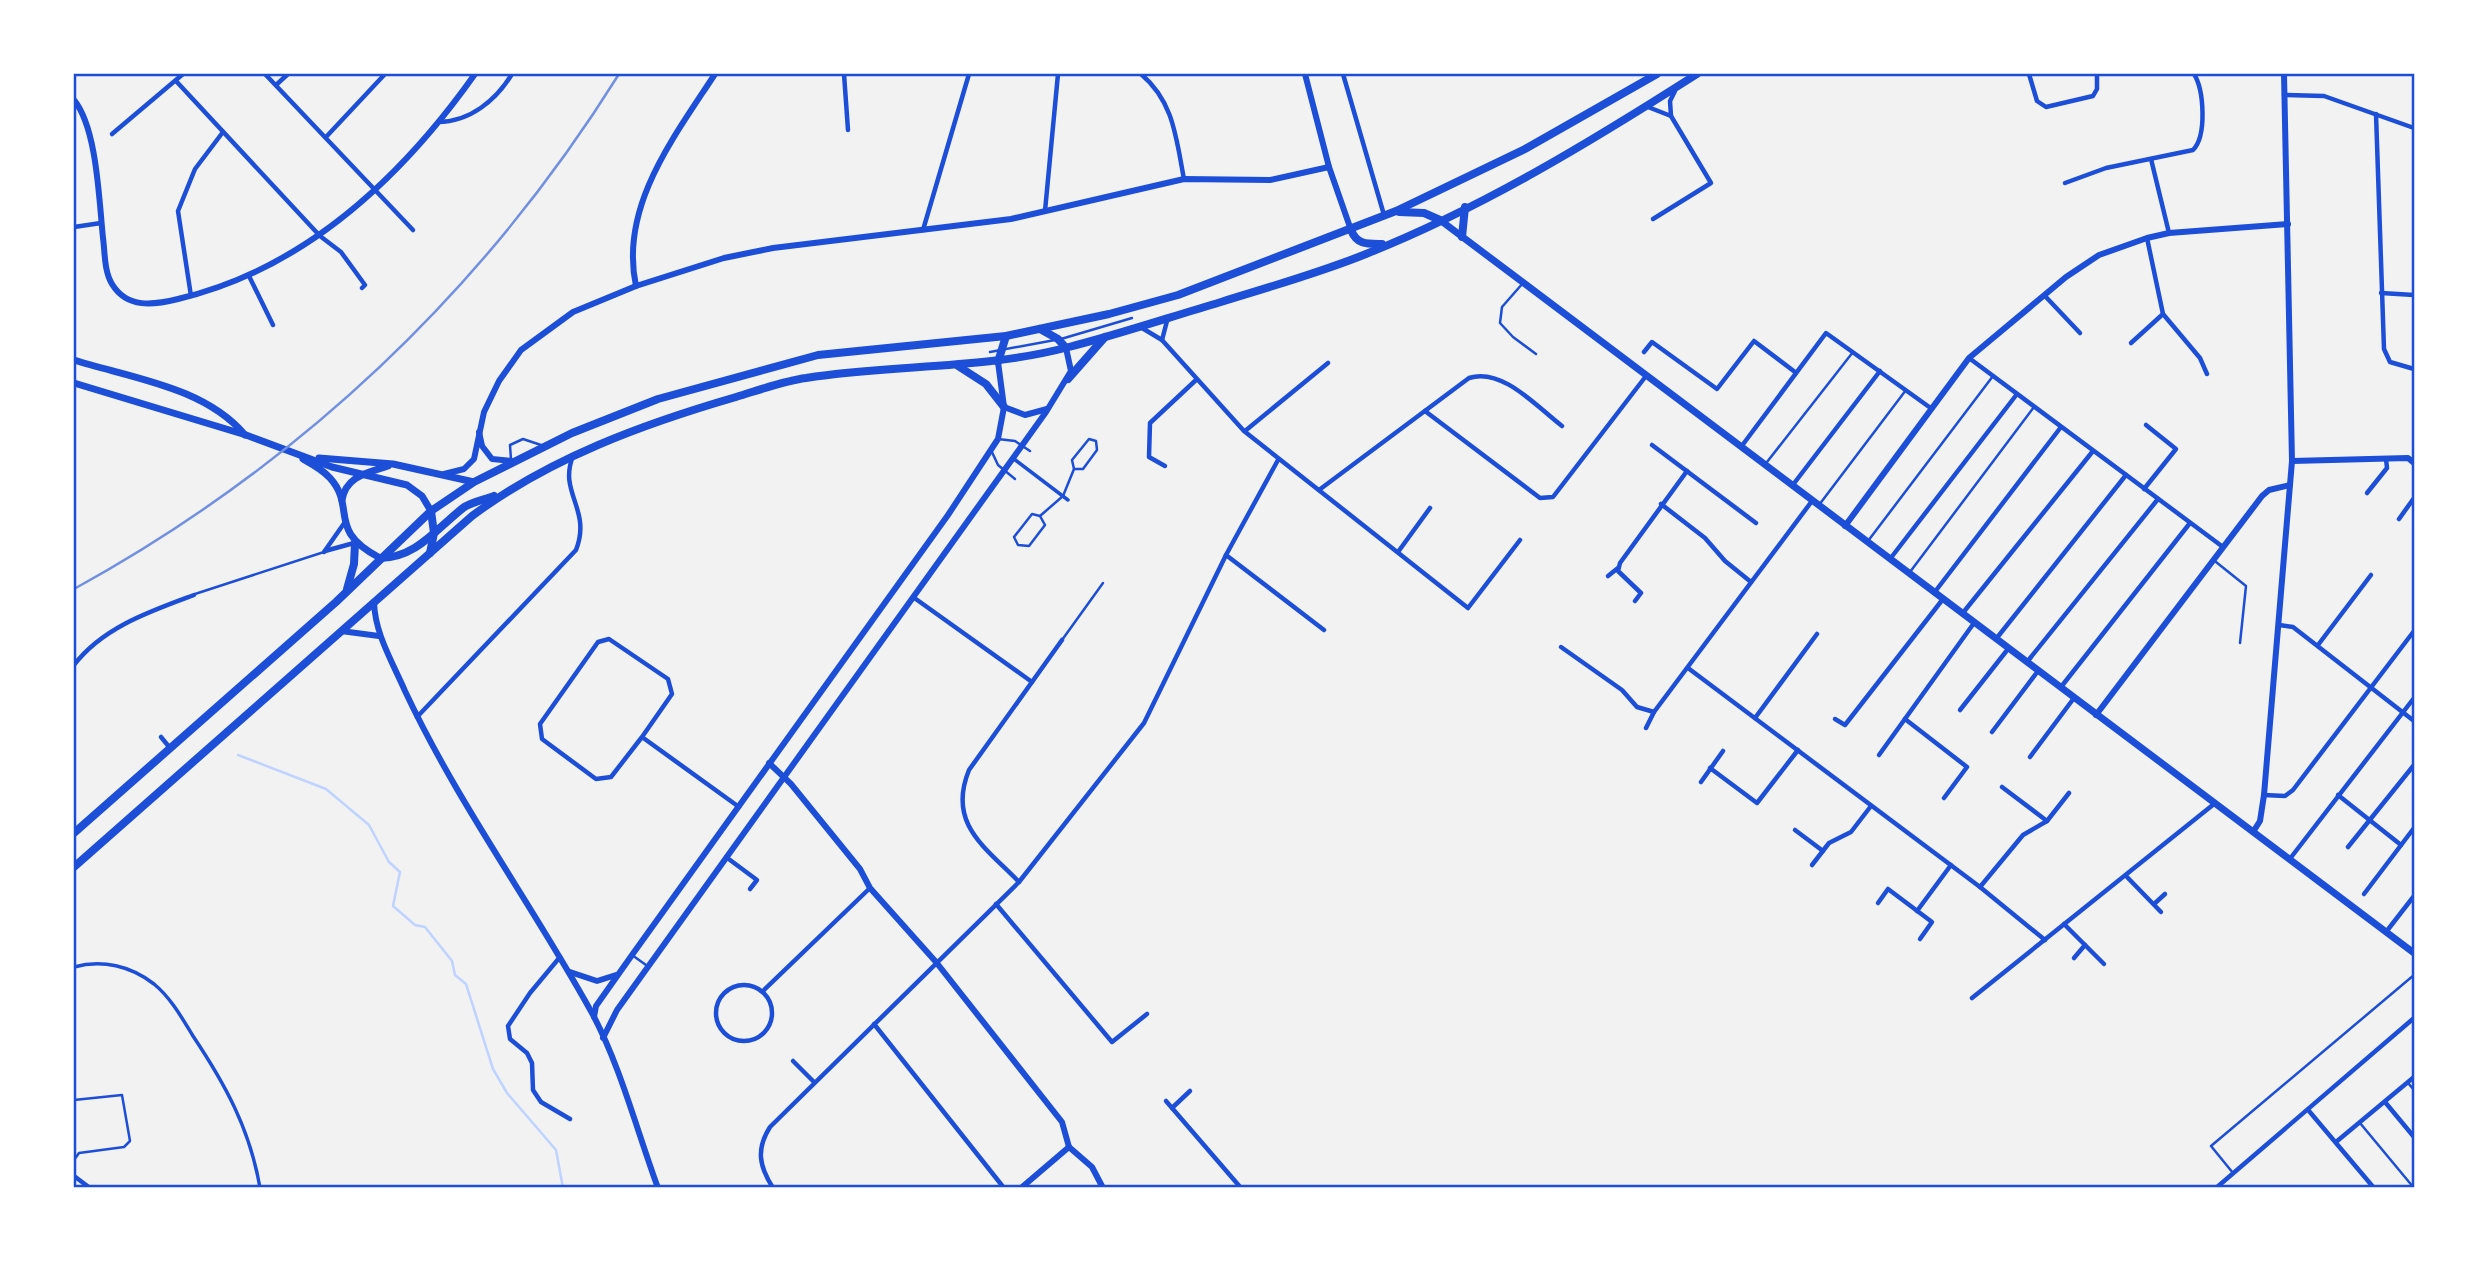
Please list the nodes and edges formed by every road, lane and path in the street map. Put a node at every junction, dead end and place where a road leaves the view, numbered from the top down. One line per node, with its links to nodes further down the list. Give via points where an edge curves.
1 (183, 74): 20 (street)
2 (265, 74): 21 (street)
3 (288, 74): 21 (street)
4 (385, 74): 33 (street)
5 (475, 74): 28 (street)
6 (512, 74): 28 (street, via 478,109 451,122)
7 (715, 74): 58 (street, via 640,203 631,249)
8 (844, 74): 30 (street)
9 (970, 74): 50 (street)
10 (1058, 74): 40 (street)
11 (1141, 74): 36 (street, via 1156,86 1170,110)
12 (1305, 74): 35 (street)
13 (1343, 74): 42 (street)
14 (1657, 74): 41 (highway, via 1525,149)
15 (1697, 74): 22 (highway)
16 (2029, 74): 17 (street, via 2037,101 2046,107 2090,98 2097,89)
17 (2097, 74)
18 (2194, 74): 34 (street, via 2200,89 2200,140 2187,153)
19 (2284, 74): 23 (street)
20 (176, 81): 31 (street); 32 (street)
21 (276, 85): 33 (street)
22 (1679, 85): 25 (highway); 27 (street, via 1670,100)
23 (2284, 95): 26 (street, via 2325,96); 46 (street)
24 (74, 100): 45 (street, via 87,124)
25 (1645, 107): 27 (street); 39 (highway)
26 (2376, 114): 29 (street); 60 (street)
27 (1671, 116): 43 (street, via 1711,183)
28 (439, 122): 38 (street)
29 (2414, 128)
30 (848, 130)
31 (223, 132): 52 (street); 62 (street, via 195,169 178,211)
32 (112, 134)
33 (326, 137): 38 (street)
34 (2151, 159): 37 (street); 51 (street)
35 (1329, 167): 36 (street, via 1270,180); 49 (street)
36 (1184, 179): 40 (street)
37 (2065, 183)
38 (375, 190): 48 (street); 52 (street)
39 (1465, 207): 44 (highway); 53 (highway)
40 (1045, 211): 50 (street)
41 (1396, 211): 42 (highway); 44 (highway, via 1424,213)
42 (1384, 216): 49 (highway)
43 (1653, 219)
44 (1440, 220): 53 (main road); 55 (highway)
45 (101, 223): 47 (street); 62 (street, via 107,271 121,295 147,305)
46 (2288, 224): 51 (street); 122 (street)
47 (74, 227)
48 (413, 230)
49 (1351, 230): 55 (highway, via 1354,239 1363,244); 69 (highway, via 1178,295)
50 (923, 231): 58 (street, via 773,248)
51 (2169, 233): 54 (street)
52 (320, 236): 56 (street); 59 (street, via 341,252 365,285)
53 (1462, 237): 57 (main road)
54 (2147, 238): 63 (street, via 2099,255); 64 (street)
55 (1388, 244): 65 (highway)
56 (249, 276): 62 (street); 67 (street)
57 (1523, 283): 80 (lane, via 1502,307 1500,323); 90 (main road)
58 (636, 286): 105 (street, via 573,312 522,350 499,381)
59 (362, 288)
60 (2381, 293): 61 (street); 86 (street, via 2386,356 2395,365)
61 (2414, 295)
62 (191, 296)
63 (2045, 296): 70 (street); 81 (street)
64 (2163, 314): 75 (street); 89 (street, via 2200,358)
65 (1170, 317): 68 (highway); 74 (street)
66 (1132, 318): 73 (lane)
67 (273, 325)
68 (1140, 327): 72 (highway); 74 (street)
69 (1040, 329): 71 (highway); 73 (highway)
70 (2080, 333)
71 (1006, 336): 77 (highway); 110 (highway, via 818,355 658,398)
72 (1105, 337): 76 (highway); 92 (highway)
73 (1058, 340): 76 (highway); 77 (lane)
74 (1162, 340): 93 (street)
75 (2131, 343)
76 (1066, 348): 83 (highway); 92 (street, via 1071,366)
77 (995, 351): 83 (highway)
78 (1644, 352): 88 (street, via 1652,342 1717,389 1754,341)
79 (1853, 352): 87 (street); 88 (street, via 1826,333); 126 (lane)
80 (1536, 354)
81 (1969, 358): 91 (street); 100 (street)
82 (74, 360): 107 (main road, via 190,395 228,417)
83 (998, 362): 85 (highway); 97 (street)
84 (1328, 363): 106 (street)
85 (958, 366): 97 (highway, via 986,384); 117 (highway, via 802,378 661,421)
86 (2414, 369)
87 (1880, 371): 95 (street); 137 (street)
88 (1795, 372): 112 (street)
89 (2207, 374)
90 (1646, 376): 101 (street, via 1553,497 1540,498); 112 (main road)
91 (1993, 376): 96 (street); 159 (lane)
92 (1068, 379): 99 (street)
93 (1196, 380): 106 (street); 127 (street, via 1150,423 1149,457)
94 (74, 383): 107 (main road)
95 (1906, 390): 100 (street); 146 (lane)
96 (2017, 394): 98 (street); 167 (street)
97 (1004, 407): 99 (street, via 1025,415); 108 (street)
98 (2034, 407): 104 (street); 170 (lane)
99 (1049, 408): 109 (street)
100 (1933, 409): 156 (street)
101 (1425, 411): 103 (street, via 1469,378 1486,375 1502,381); 139 (street)
102 (2147, 425): 138 (street, via 2176,449)
103 (1562, 426)
104 (2061, 427): 115 (street); 176 (street)
105 (479, 430): 123 (street, via 488,456); 131 (street, via 470,465)
106 (1244, 431): 121 (street)
107 (246, 435): 116 (main road)
108 (998, 439): 109 (lane); 113 (street)
109 (1022, 444): 114 (lane); 119 (street)
110 (547, 445): 123 (highway); 123 (lane, via 523,439 510,445)
111 (1652, 445): 130 (street)
112 (1741, 447): 126 (main road)
113 (991, 449): 129 (lane); 223 (street)
114 (1030, 451)
115 (2093, 451): 133 (street); 182 (street)
116 (297, 454): 118 (main road); 147 (main road, via 331,479)
117 (573, 456): 140 (highway); 209 (street, via 568,474 583,532 576,550)
118 (310, 457): 125 (main road); 132 (main road)
119 (1012, 458): 129 (street); 142 (street)
120 (2386, 459): 122 (street); 124 (street, via 2408,458); 141 (street, via 2387,468)
121 (1278, 460): 139 (street); 165 (street)
122 (2292, 461): 136 (street)
123 (512, 462): 135 (highway)
124 (2414, 463)
125 (393, 464): 131 (main road); 132 (main road)
126 (1765, 465): 137 (main road)
127 (1165, 466)
128 (1074, 469): 128 (lane, via 1083,469 1097,450 1094,440 1085,441 1072,460); 142 (lane)
129 (1004, 470): 134 (lane); 178 (street)
130 (1687, 471): 148 (street); 154 (street)
131 (444, 474): 135 (main road)
132 (363, 475): 147 (main road, via 348,483); 150 (main road, via 407,485 422,496)
133 (2126, 475): 138 (street); 190 (street)
134 (1015, 478)
135 (474, 482): 150 (highway)
136 (2290, 485): 161 (street, via 2262,496); 184 (street)
137 (1792, 486): 146 (main road)
138 (2144, 489): 144 (street)
139 (1319, 490): 164 (street)
140 (503, 493): 157 (highway, via 464,507); 163 (highway)
141 (2367, 493)
142 (1063, 496): 145 (street); 151 (lane)
143 (2414, 498): 152 (street)
144 (2158, 499): 155 (street); 196 (street)
145 (1068, 500)
146 (1815, 503): 156 (main road); 173 (street)
147 (341, 504): 153 (main road)
148 (1661, 505): 169 (street); 173 (street, via 1705,538)
149 (1430, 508): 164 (street)
150 (431, 511): 157 (highway); 166 (highway)
151 (1040, 516): 151 (lane, via 1045,525 1030,546 1018,545 1014,537 1020,529 1032,514)
152 (2399, 519)
153 (345, 522): 160 (main road); 162 (street)
154 (1756, 523)
155 (2190, 523): 161 (street); 201 (street)
156 (1845, 526): 159 (main road)
157 (435, 533): 163 (highway); 166 (highway, via 397,558)
158 (1520, 540): 164 (street, via 1468,608)
159 (1867, 542): 167 (main road)
160 (355, 543): 162 (street); 166 (main road); 175 (highway)
161 (2222, 547): 168 (street)
162 (324, 552): 177 (lane)
163 (430, 552): 180 (highway)
164 (1398, 552)
165 (1226, 555): 185 (street); 251 (street, via 1144,723)
166 (380, 558): 175 (highway)
167 (1890, 559): 170 (main road)
168 (2213, 560): 192 (lane, via 2246,586); 208 (street)
169 (1618, 568): 172 (street); 181 (street, via 1639,588)
170 (1908, 573): 176 (main road)
171 (2371, 575): 193 (street)
172 (1608, 576)
173 (1751, 582): 198 (street)
174 (1103, 583): 191 (lane)
175 (347, 592): 218 (highway)
176 (1934, 593): 179 (main road)
177 (194, 595): 197 (street, via 132,618 84,652)
178 (912, 596): 200 (street); 226 (street)
179 (1943, 599): 182 (main road); 211 (street, via 1845,725)
180 (374, 601): 186 (highway); 189 (street)
181 (1635, 601)
182 (1962, 614): 183 (main road)
183 (1974, 623): 190 (main road); 212 (street)
184 (2279, 625): 193 (street, via 2293,627); 230 (street)
185 (1324, 629)
186 (341, 631): 189 (street); 249 (highway)
187 (2414, 631): 202 (street)
188 (1817, 634): 210 (street)
189 (379, 636): 209 (street)
190 (1996, 639): 195 (main road)
191 (1062, 640): 200 (street)
192 (2240, 643)
193 (2318, 645): 202 (street)
194 (1561, 647): 206 (street, via 1622,690 1637,707)
195 (2008, 649): 196 (main road); 205 (street)
196 (2026, 663): 199 (main road)
197 (74, 665)
198 (1688, 668): 206 (street); 210 (street)
199 (2038, 671): 201 (main road); 215 (street)
200 (1032, 682): 251 (street, via 970,770 961,803 973,834)
201 (2060, 688): 203 (main road)
202 (2371, 688): 207 (street); 230 (street, via 2293,790 2285,796)
203 (2074, 698): 208 (main road); 222 (street)
204 (2414, 698): 207 (street)
205 (1960, 709)
206 (1654, 712): 214 (street)
207 (2403, 713): 213 (street); 231 (street)
208 (2096, 715): 233 (main road)
209 (418, 717): 270 (street, via 450,779)
210 (1755, 718): 219 (street)
211 (1835, 719)
212 (1905, 719): 221 (street); 232 (street, via 1968,767)
213 (2414, 721)
214 (1646, 728)
215 (1992, 732)
216 (161, 737): 218 (street)
217 (642, 737): 217 (street, via 611,777 596,779 542,739 540,724 598,642 609,639 668,679 672,694); 235 (street)
218 (171, 749): 241 (highway)
219 (1798, 750): 225 (street, via 1757,803); 234 (street)
220 (1723, 751): 225 (street)
221 (1879, 755)
222 (2030, 757)
223 (769, 763): 226 (street); 235 (street)
224 (2414, 765): 237 (street)
225 (1710, 768): 227 (street)
226 (784, 776): 245 (street); 253 (street, via 860,869)
227 (1701, 782)
228 (2002, 787): 236 (street)
229 (2069, 793): 236 (street)
230 (2264, 795): 240 (street, via 2260,821)
231 (2338, 795): 237 (street); 246 (street)
232 (1944, 799)
233 (2214, 804): 240 (main road); 250 (street)
234 (1871, 806): 244 (street, via 1851,832); 248 (street)
235 (738, 807): 269 (street)
236 (2047, 821): 252 (street, via 2023,835)
237 (2369, 821): 242 (street); 243 (street)
238 (2414, 828): 242 (street)
239 (1795, 831): 244 (street)
240 (2253, 832): 246 (main road)
241 (74, 833)
242 (2401, 845): 256 (street)
243 (2348, 846)
244 (1823, 851): 247 (street)
245 (726, 857): 254 (street, via 757,880); 275 (street)
246 (2289, 860): 264 (main road)
247 (1812, 865)
248 (1951, 865): 252 (street); 261 (street)
249 (74, 867)
250 (2127, 877): 260 (street); 263 (street)
251 (1019, 882): 259 (street)
252 (1980, 887): 266 (street)
253 (870, 888): 272 (street); 279 (street)
254 (750, 889)
255 (2165, 894): 260 (street)
256 (2364, 894)
257 (2414, 895): 264 (street)
258 (1878, 903): 261 (street, via 1888,890)
259 (996, 904): 272 (street); 281 (street, via 1112,1042)
260 (2154, 905): 262 (street)
261 (1917, 911): 265 (street, via 1933,922)
262 (2161, 912)
263 (2064, 924): 266 (street); 267 (street)
264 (2386, 932): 268 (main road)
265 (1920, 939)
266 (2045, 940): 280 (street)
267 (2085, 945): 271 (street); 273 (street)
268 (2414, 953)
269 (632, 955): 275 (lane); 277 (street)
270 (561, 957): 276 (street); 297 (street, via 508,1026 510,1039 532,1063 533,1090 541,1102)
271 (2074, 958)
272 (936, 962): 284 (street); 301 (street, via 1062,1122)
273 (2104, 964)
274 (74, 967): 306 (street, via 91,962 122,967 155,985 171,1001 229,1091)
275 (649, 967): 285 (street)
276 (568, 971): 277 (street, via 597,981); 282 (street)
277 (619, 974): 282 (street, via 596,1006)
278 (2414, 975): 303 (lane, via 2211,1146)
279 (763, 991): 279 (street, via 772,1017 764,1033 746,1041 728,1035 717,1020 724,994 738,985)
280 (1972, 998)
281 (1147, 1014)
282 (594, 1017): 285 (street)
283 (2414, 1018): 296 (street)
284 (873, 1024): 288 (street); 309 (street)
285 (603, 1038): 307 (street)
286 (793, 1061): 288 (street)
287 (2414, 1077): 289 (street)
288 (814, 1082): 308 (street, via 763,1138 761,1164)
289 (2408, 1083): 290 (lane); 294 (street)
290 (2414, 1090)
291 (1190, 1091): 295 (street)
292 (74, 1100): 302 (lane, via 122,1095 130,1141 124,1147 79,1153)
293 (1166, 1101): 295 (street)
294 (2385, 1102): 298 (street); 299 (street)
295 (1172, 1108): 312 (street)
296 (2309, 1111): 300 (street); 303 (street)
297 (570, 1119)
298 (2360, 1123): 300 (street); 315 (lane)
299 (2414, 1137)
300 (2336, 1142): 314 (street)
301 (1069, 1147): 310 (street); 311 (street, via 1092,1167)
302 (74, 1160)
303 (2234, 1174): 313 (street)
304 (74, 1176): 305 (street)
305 (90, 1188)
306 (260, 1188)
307 (658, 1188)
308 (773, 1188)
309 (1004, 1188)
310 (1021, 1188)
311 (1103, 1188)
312 (1241, 1188)
313 (2216, 1188)
314 (2374, 1188)
315 (2414, 1188)

